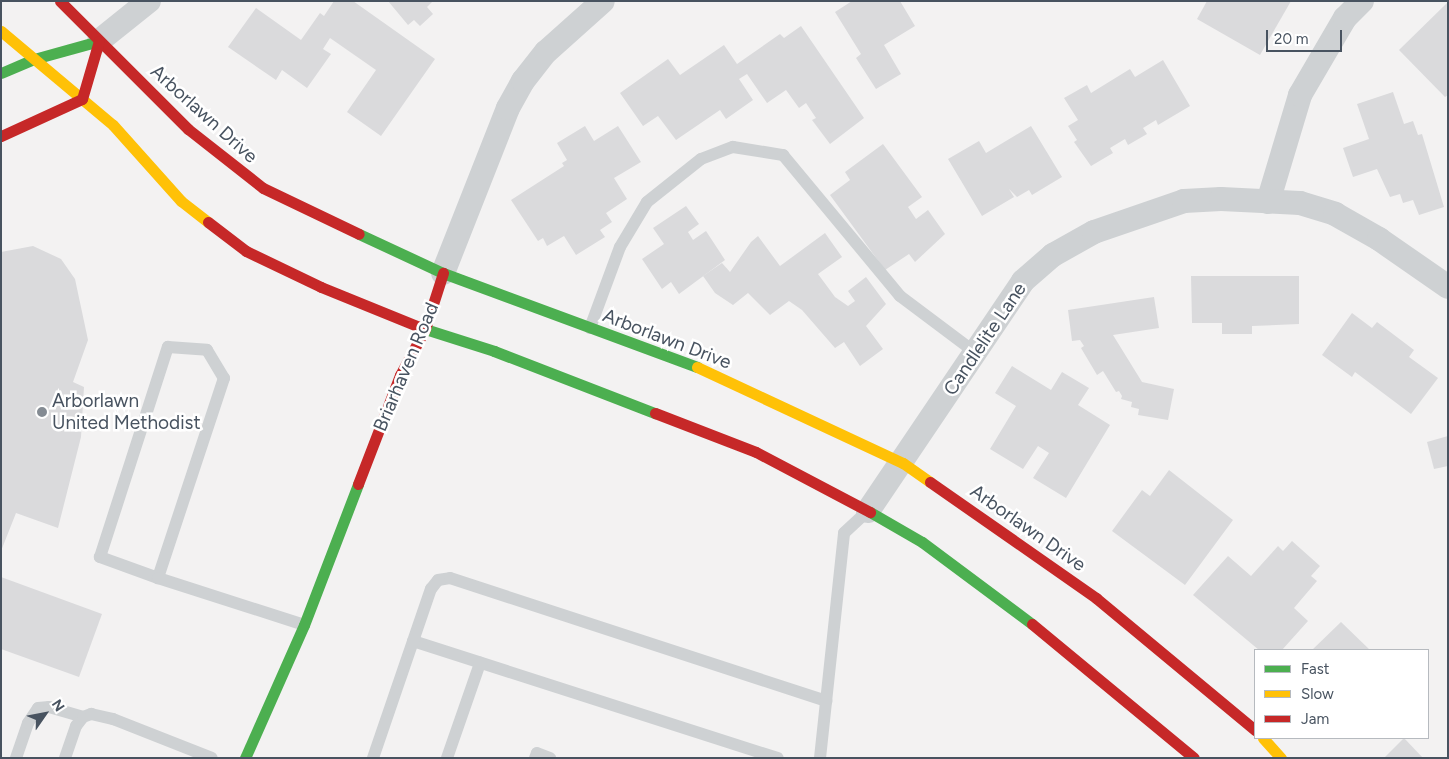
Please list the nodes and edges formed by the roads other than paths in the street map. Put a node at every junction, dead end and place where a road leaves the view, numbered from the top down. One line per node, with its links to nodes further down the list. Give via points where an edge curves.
1 (60, 1): 6 (main road, Arborlawn Drive)
2 (149, 1): 6 (street)
3 (603, 1): 12 (street, Briarhaven Road, via 546,52 523,81 508,108)
4 (1362, 1): 11 (street, via 1345,18 1300,95)
5 (1, 31): 7 (main road)
6 (99, 42): 7 (main road); 9 (main road); 12 (main road, Arborlawn Drive, via 188,129 263,188)
7 (34, 59): 8 (main road); 9 (main road)
8 (1, 73)
9 (82, 99): 10 (main road); 15 (main road, via 113,125 181,201 246,250 321,287)
10 (1, 136)
11 (1268, 202): 13 (street, Candlelite Lane, via 1300,203 1335,214 1379,239); 16 (street, Candlelite Lane, via 1184,201 1094,232 1053,255 1023,280)
12 (443, 273): 14 (main road, Arborlawn Drive); 15 (main road, Briarhaven Road)
13 (1448, 286)
14 (590, 328): 16 (lane, via 620,247 647,202 701,158 733,147 783,155 900,296); 17 (main road, Arborlawn Drive, via 698,368)
15 (425, 329): 18 (main road, via 494,351 756,452); 20 (main road, Briarhaven Road, via 400,375)
16 (976, 353): 17 (street, Candlelite Lane)
17 (903, 463): 18 (street, Candlelite Lane); 25 (main road, Arborlawn Drive, via 1096,598)
18 (868, 511): 23 (lane, via 844,533); 37 (main road, via 922,542 1056,642)
19 (158, 578): 19 (lane, via 224,378 207,350 168,347 100,557); 20 (lane)
20 (304, 625): 30 (main road, Briarhaven Road)
21 (413, 641): 22 (lane); 23 (lane, via 431,589 438,580 450,578); 31 (lane)
22 (480, 663): 32 (lane); 35 (lane)
23 (826, 701): 36 (lane)
24 (83, 716): 27 (lane, via 49,707 38,708 28,723); 28 (lane, via 76,726); 29 (lane, via 91,714 113,719)
25 (1254, 729)
26 (1264, 739): 38 (main road)
27 (16, 758)
28 (66, 758)
29 (212, 758)
30 (245, 758)
31 (373, 758)
32 (448, 758)
33 (536, 758): 34 (lane, via 537,753)
34 (550, 758)
35 (778, 758)
36 (820, 758)
37 (1194, 758)
38 (1281, 758)

